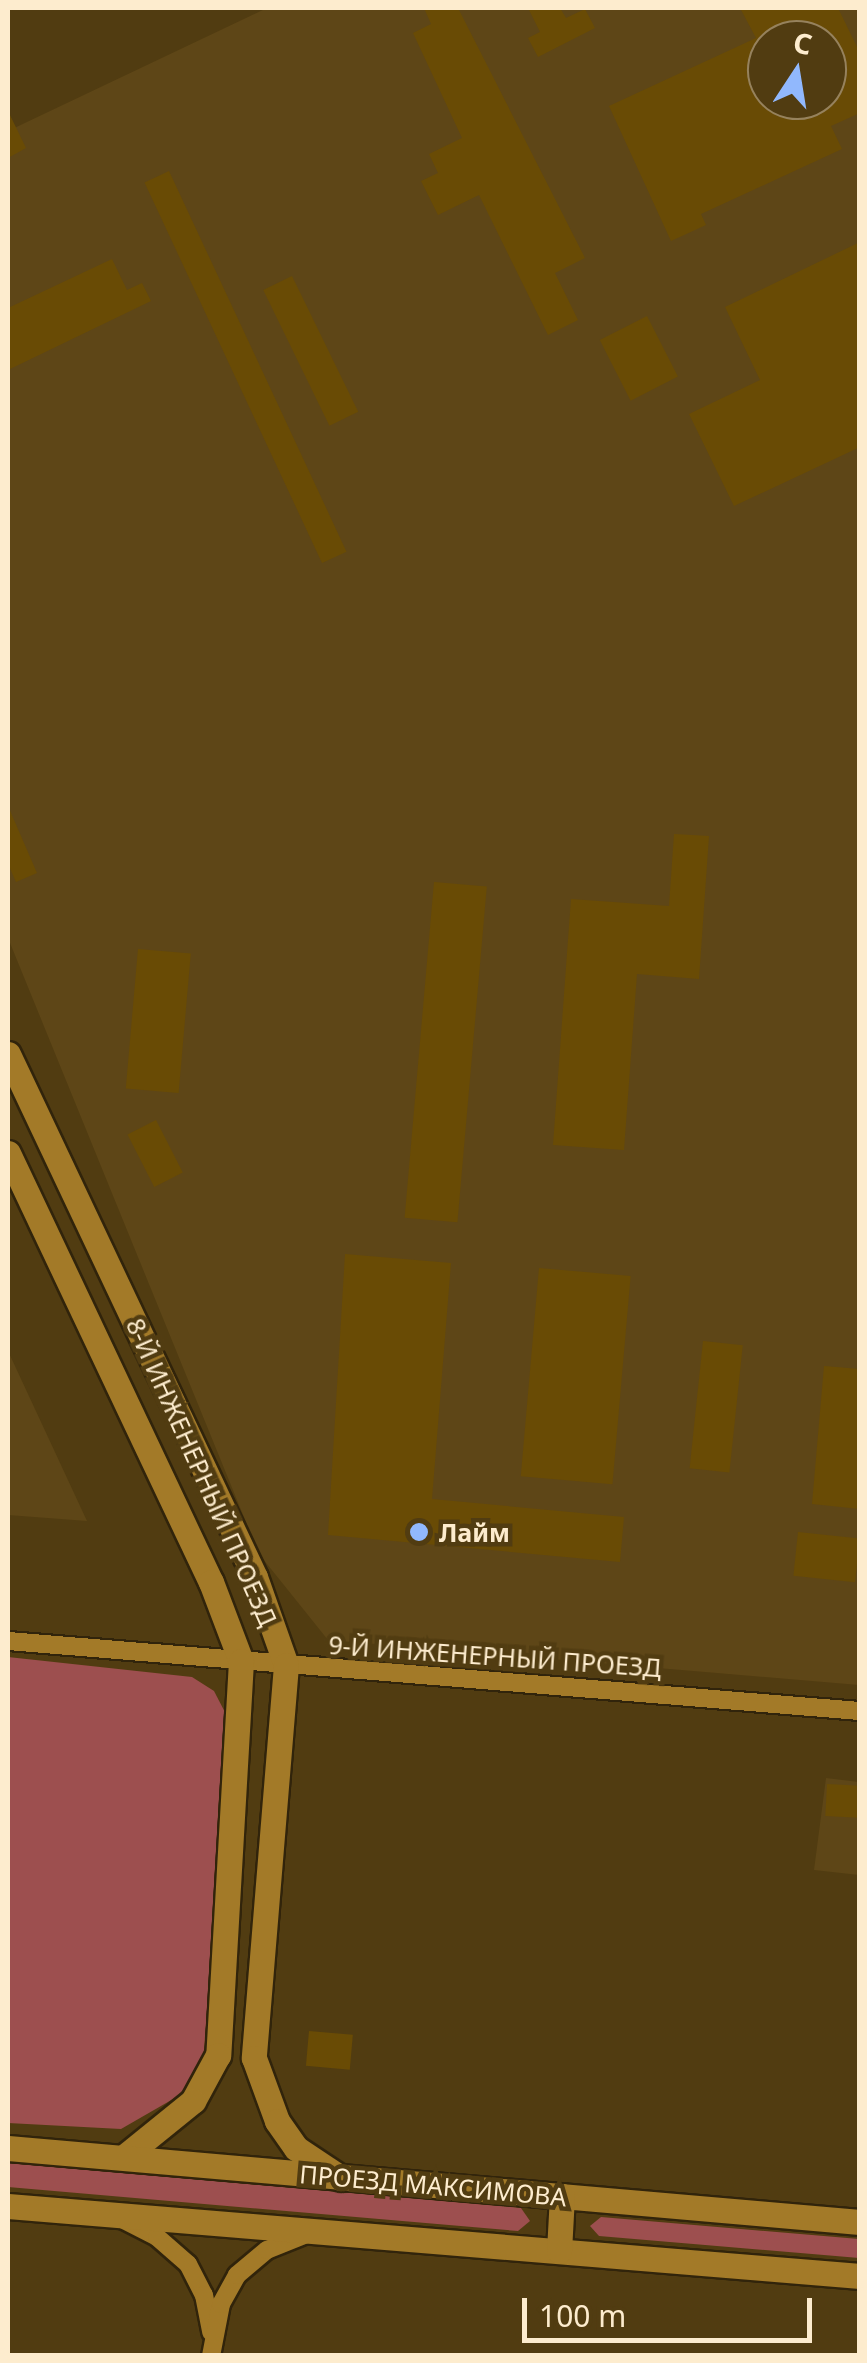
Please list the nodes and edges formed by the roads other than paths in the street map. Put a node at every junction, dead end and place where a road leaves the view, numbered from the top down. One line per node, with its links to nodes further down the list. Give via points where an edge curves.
1 (8, 1054): 5 (street, 8-Й ИНЖЕНЕРНЫЙ ПРОЕЗД, via 255,1577)
2 (8, 1152): 4 (street, 8-Й ИНЖЕНЕРНЫЙ ПРОЕЗД, via 211,1582)
3 (8, 1641): 4 (street, 9-Й ИНЖЕНЕРНЫЙ ПРОЕЗД)
4 (240, 1661): 5 (street, 9-Й ИНЖЕНЕРНЫЙ ПРОЕЗД); 8 (street, 8-Й ИНЖЕНЕРНЫЙ ПРОЕЗД, via 218,2056 193,2101)
5 (286, 1665): 6 (street, 9-Й ИНЖЕНЕРНЫЙ ПРОЕЗД); 9 (street, 8-Й ИНЖЕНЕРНЫЙ ПРОЕЗД, via 254,2058 266,2100 286,2135)
6 (860, 1711)
7 (8, 2148): 8 (street, ПРОЕЗД МАКСИМОВА)
8 (125, 2156): 9 (street, ПРОЕЗД МАКСИМОВА)
9 (341, 2178): 10 (street, ПРОЕЗД МАКСИМОВА)
10 (562, 2196): 13 (street, ПРОЕЗД МАКСИМОВА); 15 (street)
11 (8, 2206): 12 (street)
12 (112, 2214): 14 (street); 17 (street, via 158,2237 188,2264 204,2295)
13 (860, 2222)
14 (316, 2230): 15 (street); 17 (street, via 267,2250 237,2275 221,2304)
15 (559, 2251): 16 (street)
16 (860, 2276)
17 (212, 2349)

